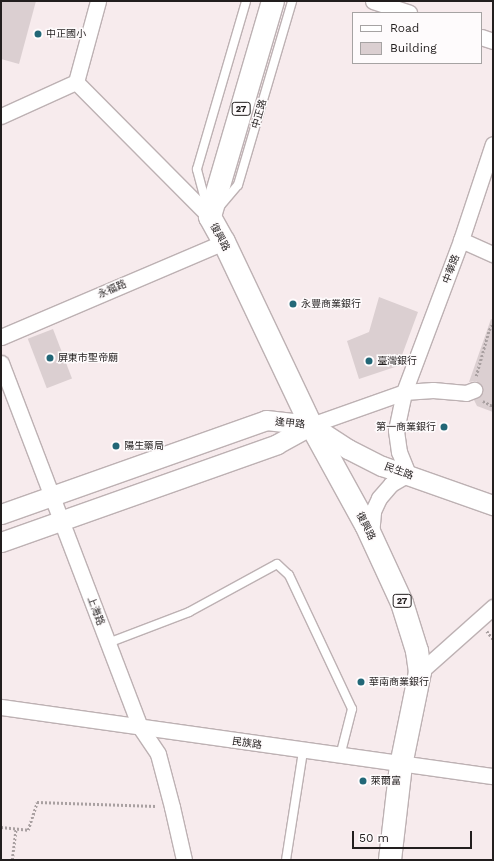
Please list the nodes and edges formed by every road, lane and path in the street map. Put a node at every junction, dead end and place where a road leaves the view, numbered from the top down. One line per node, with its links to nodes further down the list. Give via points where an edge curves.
1 (98, 1): 9 (street)
2 (246, 1): 12 (lane, via 197,169)
3 (273, 1): 12 (main road, 中正路 / 27)
4 (292, 1): 12 (lane, 中正路, via 238,185)
5 (373, 1): 6 (street)
6 (406, 12)
7 (482, 37): 8 (street)
8 (493, 41)
9 (76, 82): 10 (street); 12 (street)
10 (1, 116)
11 (493, 144): 13 (street, 中華路)
12 (210, 217): 14 (main road, 復興路 / 27)
13 (461, 240): 15 (street); 20 (street, 中華路)
14 (224, 242): 17 (street, 永福路); 21 (main road, 復興路 / 27)
15 (493, 254)
16 (493, 323): 19 (path, via 477,372)
17 (1, 337)
18 (1, 363): 23 (street, 上海路)
19 (474, 390): 20 (street, via 466,393 433,390)
20 (404, 392): 21 (street); 22 (street, 中華路, via 396,430 399,452)
21 (311, 425): 22 (street, 民生路, via 354,452 382,466); 23 (street, 逢甲路, via 266,420); 26 (street, 逢甲路, via 277,444); 27 (main road, 復興路 / 27)
22 (408, 474): 24 (street, 民生路); 27 (street, via 391,484 379,498 373,511)
23 (52, 496): 25 (street, 逢甲路); 26 (street, 上海路)
24 (493, 505)
25 (1, 514)
26 (62, 521): 28 (street, 逢甲路); 30 (street, 上海路)
27 (371, 535): 31 (main road, 復興路 / 27, via 402,603 417,651)
28 (1, 542)
29 (493, 607): 31 (street)
30 (108, 643): 33 (street, 上海路); 35 (lane, via 189,612 277,564 289,575 352,709)
31 (420, 672): 36 (main road, 復興路 / 27)
32 (1, 707): 33 (street, 民族路)
33 (140, 727): 34 (street, 民族路); 38 (street, 上海路, via 158,754)
34 (303, 751): 35 (street, 民族路); 43 (lane)
35 (340, 756): 36 (street, 民族路)
36 (401, 765): 37 (street, 民族路); 44 (main road, 復興路 / 27)
37 (493, 776)
38 (172, 807): 40 (path, via 36,802 28,830); 42 (street, 上海路)
39 (1, 827): 40 (path)
40 (16, 828): 41 (path)
41 (12, 860)
42 (184, 860)
43 (286, 860)
44 (390, 860)

